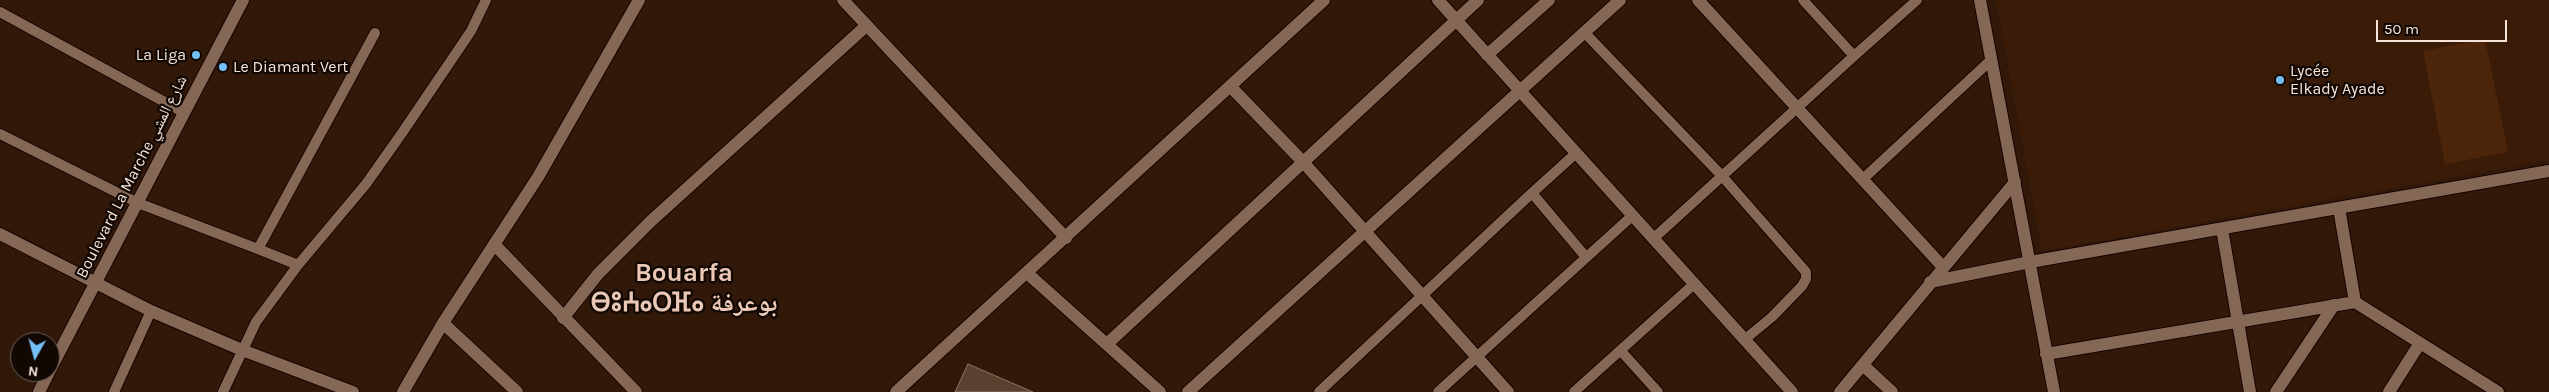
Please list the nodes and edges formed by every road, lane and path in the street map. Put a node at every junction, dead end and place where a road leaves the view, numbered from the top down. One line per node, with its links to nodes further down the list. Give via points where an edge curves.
1 (243, 0): 25 (street, Boulevard La Marche شارع المشي)
2 (486, 0): 46 (lane, via 471,31 428,97 366,184)
3 (639, 0): 42 (street, via 538,177)
4 (843, 0): 16 (street)
5 (1324, 0): 22 (street)
6 (1438, 0): 15 (street)
7 (1478, 0): 15 (street)
8 (1549, 0): 19 (street)
9 (1620, 0): 17 (street)
10 (1698, 0): 24 (street)
11 (1803, 0): 20 (lane)
12 (1917, 0): 20 (lane)
13 (1980, 0): 21 (street)
14 (0, 12): 25 (lane)
15 (1456, 20): 19 (street); 28 (street)
16 (866, 26): 40 (street); 56 (street, via 651,221 586,288)
17 (1584, 32): 23 (street); 30 (lane)
18 (375, 33): 43 (lane)
19 (1487, 55): 23 (street)
20 (1854, 56): 24 (lane)
21 (1992, 60): 31 (lane); 32 (street)
22 (1230, 86): 28 (street); 40 (street)
23 (1519, 90): 27 (street); 38 (street)
24 (1797, 107): 30 (lane); 31 (street)
25 (183, 112): 34 (street, Boulevard La Marche شارع المشي)
26 (0, 134): 34 (lane)
27 (1575, 154): 33 (lane); 36 (street)
28 (1304, 163): 38 (street); 61 (street)
29 (2549, 171): 35 (street)
30 (1722, 176): 41 (lane); 59 (lane, via 1806,272 1802,286)
31 (1863, 178): 47 (street)
32 (2015, 182): 45 (street); 47 (street)
33 (1532, 193): 44 (lane); 52 (lane)
34 (138, 202): 43 (lane); 50 (street, Boulevard La Marche شارع المشي)
35 (2339, 208): 37 (street); 53 (street)
36 (1632, 216): 41 (street); 44 (lane)
37 (2222, 229): 45 (street); 58 (street)
38 (1365, 232): 52 (street); 76 (street)
39 (0, 234): 50 (street)
40 (1066, 238): 48 (street)
41 (1654, 238): 51 (street)
42 (494, 244): 56 (street); 57 (street)
43 (258, 249): 46 (lane)
44 (1586, 256): 66 (lane)
45 (2030, 262): 49 (street); 65 (street)
46 (298, 265): 62 (lane, via 256,322)
47 (1943, 267): 49 (street)
48 (1027, 273): 61 (street); 74 (street)
49 (1930, 282): 67 (street)
50 (95, 283): 55 (street); 63 (street, Boulevard La Marche شارع المشي)
51 (1694, 284): 59 (street); 64 (lane)
52 (1423, 296): 66 (street); 77 (lane)
53 (2355, 302): 54 (street); 60 (street)
54 (2334, 305): 58 (street); 87 (street)
55 (151, 311): 62 (street); 68 (lane)
56 (563, 318): 73 (street)
57 (443, 323): 71 (street); 72 (street)
58 (2240, 323): 65 (street); 86 (street)
59 (1744, 340): 82 (street)
60 (2420, 343): 88 (street); 89 (street)
61 (1107, 344): 75 (street)
62 (242, 350): 69 (lane); 70 (street)
63 (60, 351)
64 (1621, 351): 80 (lane); 81 (lane)
65 (2046, 354): 85 (street)
66 (1476, 357): 78 (lane); 79 (street)
67 (1864, 366): 83 (street); 84 (street)
68 (114, 392)
69 (223, 392)
70 (353, 392)
71 (403, 392)
72 (517, 392)
73 (636, 392)
74 (896, 392)
75 (1160, 392)
76 (1188, 392)
77 (1319, 392)
78 (1438, 392)
79 (1508, 392)
80 (1574, 392)
81 (1658, 392)
82 (1792, 392)
83 (1840, 392)
84 (1892, 392)
85 (2054, 392)
86 (2250, 392)
87 (2276, 392)
88 (2389, 392)
89 (2497, 392)

